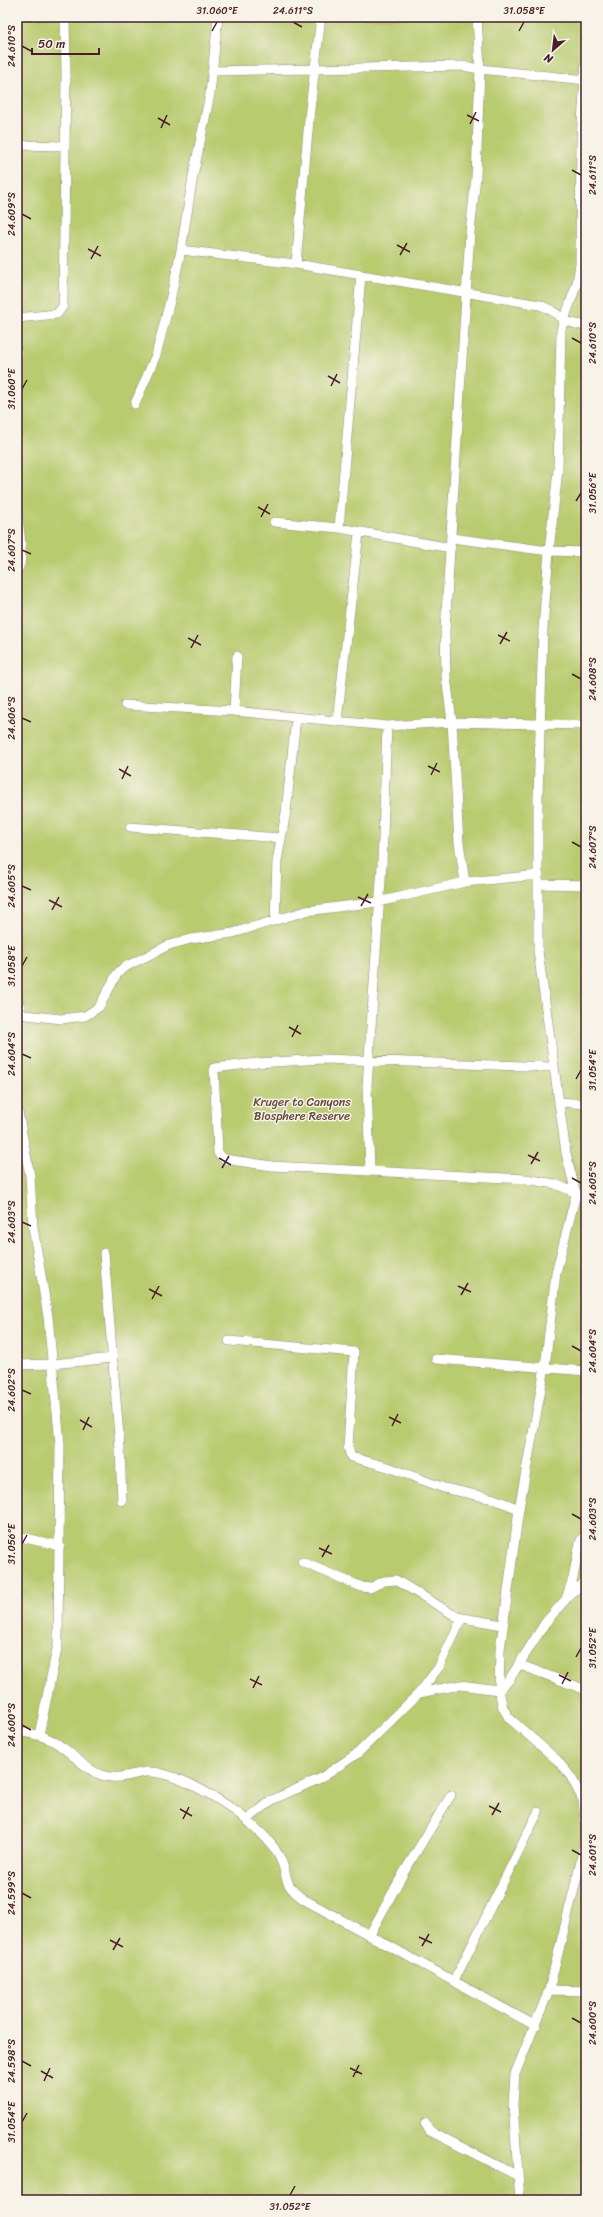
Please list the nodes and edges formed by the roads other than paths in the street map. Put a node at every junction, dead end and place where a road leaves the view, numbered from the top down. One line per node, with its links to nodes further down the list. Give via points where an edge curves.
1 (65, 17): 11 (street)
2 (218, 17): 8 (street)
3 (321, 17): 6 (street)
4 (477, 17): 7 (street)
5 (586, 60): 9 (street)
6 (315, 68): 7 (street, via 437,65); 8 (street); 13 (street)
7 (480, 69): 9 (street); 15 (street, via 476,177)
8 (212, 71): 12 (street)
9 (585, 80): 17 (street, via 580,264 577,283)
10 (17, 145): 11 (street)
11 (65, 146): 16 (street, via 63,306 56,314)
12 (181, 250): 13 (street); 21 (street, via 160,339 151,368)
13 (296, 264): 14 (street)
14 (361, 275): 15 (street); 24 (street)
15 (466, 293): 17 (street, via 540,305); 26 (street)
16 (17, 318)
17 (564, 319): 18 (street, via 574,325); 27 (street, via 561,342 558,470)
18 (586, 326)
19 (17, 351): 20 (street)
20 (17, 389)
21 (135, 404)
22 (17, 510): 29 (street, via 21,558)
23 (274, 522): 24 (street)
24 (339, 528): 25 (street)
25 (359, 533): 26 (street); 34 (street)
26 (451, 543): 27 (street); 35 (street, via 445,658)
27 (549, 551): 28 (street); 36 (street)
28 (586, 552)
29 (17, 570)
30 (237, 656): 32 (street)
31 (124, 705): 32 (street)
32 (234, 711): 33 (street)
33 (296, 718): 34 (street); 40 (street)
34 (337, 720): 38 (street)
35 (452, 722): 36 (street); 38 (street); 42 (street, via 457,812)
36 (540, 724): 37 (street); 41 (street)
37 (586, 725)
38 (386, 726): 44 (street, via 382,865)
39 (130, 827): 40 (street)
40 (281, 838): 45 (street, via 277,861)
41 (539, 880): 42 (street); 43 (street); 49 (street, via 538,951)
42 (465, 882): 44 (street)
43 (586, 885)
44 (378, 902): 45 (street, via 306,911); 48 (street)
45 (275, 920): 47 (street, via 233,933 169,945 130,963 117,974 99,1007 86,1016 61,1018)
46 (17, 993): 47 (street)
47 (19, 1014)
48 (369, 1062): 49 (street); 53 (street, via 367,1101); 53 (street, via 296,1060 214,1068 216,1144 220,1157 272,1166)
49 (553, 1067): 50 (street)
50 (558, 1102): 51 (street); 54 (street)
51 (586, 1104)
52 (17, 1106): 61 (street, via 30,1176 33,1227)
53 (370, 1171): 54 (street, via 526,1179 554,1184)
54 (576, 1194): 55 (street); 62 (street, via 556,1273)
55 (586, 1197)
56 (104, 1253): 58 (street)
57 (230, 1341): 65 (street, via 354,1352 348,1447 352,1457 388,1467 444,1488 494,1499)
58 (113, 1358): 61 (street); 64 (street)
59 (436, 1358): 62 (street)
60 (17, 1364): 61 (street)
61 (52, 1364): 68 (street, via 60,1444)
62 (545, 1367): 63 (street); 65 (street)
63 (586, 1371)
64 (122, 1501)
65 (519, 1509): 74 (street)
66 (586, 1532): 72 (street, via 580,1542)
67 (17, 1536): 68 (street)
68 (60, 1546): 80 (street, via 58,1644)
69 (302, 1562): 73 (street, via 362,1587 370,1588 384,1581 396,1580)
70 (586, 1580): 71 (street)
71 (582, 1589): 72 (street)
72 (566, 1599): 75 (street, via 545,1623)
73 (462, 1618): 74 (street); 78 (street, via 439,1666)
74 (504, 1625): 76 (street, via 500,1650)
75 (518, 1664): 76 (street, via 509,1680); 77 (street)
76 (499, 1690): 78 (street, via 460,1685); 82 (street, via 503,1708 509,1718 557,1760)
77 (586, 1690)
78 (419, 1693): 84 (street, via 358,1752 321,1778 272,1800)
79 (17, 1732): 80 (street)
80 (39, 1735): 84 (street, via 63,1747 86,1768 100,1775 115,1778 146,1772 172,1776 202,1791)
81 (451, 1795): 85 (street)
82 (585, 1800): 87 (street, via 586,1829 581,1861)
83 (538, 1812): 86 (street)
84 (247, 1820): 85 (street, via 274,1847 292,1891)
85 (369, 1936): 86 (street)
86 (454, 1981): 89 (street)
87 (549, 1990): 88 (street); 89 (street)
88 (586, 1991)
89 (536, 2026): 91 (street, via 513,2084)
90 (425, 2123): 91 (street, via 430,2131)
91 (518, 2176): 92 (street)
92 (520, 2200)

